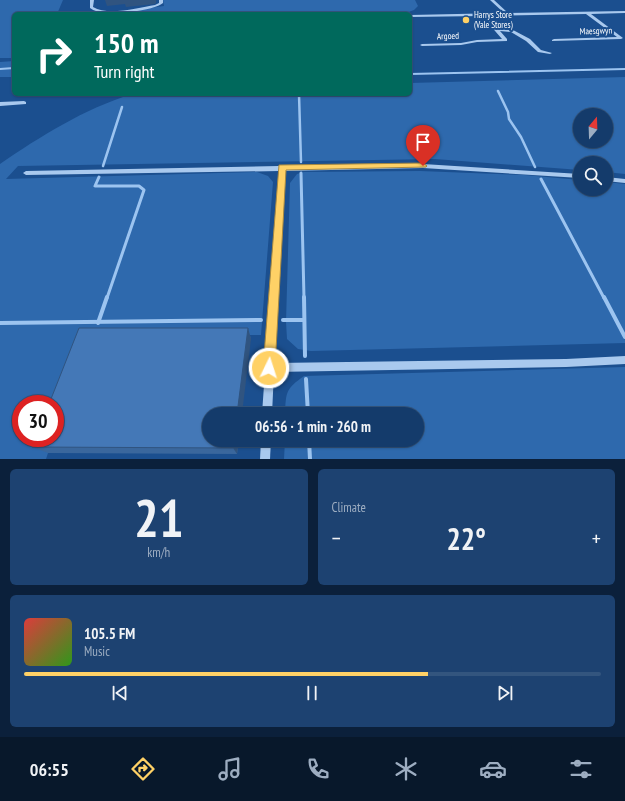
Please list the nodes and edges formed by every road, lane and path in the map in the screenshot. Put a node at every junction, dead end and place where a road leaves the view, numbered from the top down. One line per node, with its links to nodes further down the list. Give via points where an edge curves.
1 (92, 0): 2 (street, via 92,9 106,12 156,6)
2 (161, 0)
3 (492, 0): 6 (street)
4 (625, 12): 5 (street)
5 (587, 13): 6 (street); 11 (street, Maesgwyn, via 621,38)
6 (507, 14): 7 (street)
7 (483, 15): 8 (street); 9 (street)
8 (412, 16)
9 (497, 30): 12 (street, Argoed, via 505,40); 14 (street, via 515,32)
10 (426, 40): 12 (street, Argoed)
11 (554, 40)
12 (429, 44): 13 (street, Argoed)
13 (422, 45)
14 (540, 52): 15 (street); 16 (street)
15 (550, 53)
16 (539, 57)
17 (24, 103): 18 (street)
18 (0, 104)
19 (282, 167): 20 (street); 21 (street, via 423,166); 25 (street)
20 (26, 173)
21 (573, 176)
22 (613, 179): 23 (street)
23 (625, 180)
24 (625, 360): 25 (street)
25 (269, 368): 26 (street)
26 (267, 407)
27 (266, 447): 28 (street)
28 (265, 459)

